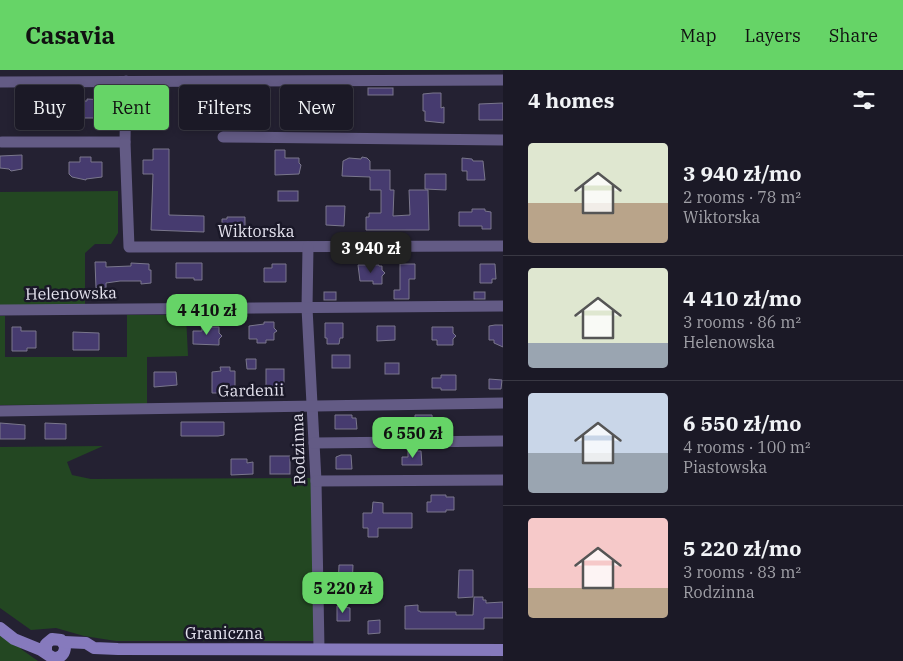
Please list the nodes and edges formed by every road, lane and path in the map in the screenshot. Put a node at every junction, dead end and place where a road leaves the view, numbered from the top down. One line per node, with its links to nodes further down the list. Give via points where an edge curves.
1 (503, 80): 3 (street)
2 (0, 82): 3 (street)
3 (126, 82): 7 (street)
4 (223, 137): 5 (street)
5 (503, 140)
6 (2, 142): 7 (street)
7 (126, 142): 9 (street, Wiktorska, via 129,247)
8 (503, 246): 9 (street, Wiktorska)
9 (308, 247): 11 (street, Rodzinna)
10 (503, 306): 11 (street, Helenowska)
11 (307, 308): 12 (street, Helenowska); 14 (street, Rodzinna)
12 (0, 310)
13 (503, 403): 14 (street, Gardenii)
14 (313, 405): 15 (street, Gardenii); 17 (street, Rodzinna)
15 (0, 411)
16 (503, 441): 17 (street)
17 (314, 443): 19 (street, Rodzinna)
18 (503, 480): 19 (street)
19 (316, 481): 23 (street, Rodzinna)
20 (0, 621): 22 (street)
21 (0, 628): 22 (street, via 14,639)
22 (47, 647): 25 (street, via 51,658); 25 (street, Graniczna, via 55,638)
23 (319, 649): 24 (street, Graniczna); 25 (street, Graniczna, via 94,648)
24 (503, 650)
25 (62, 653)

